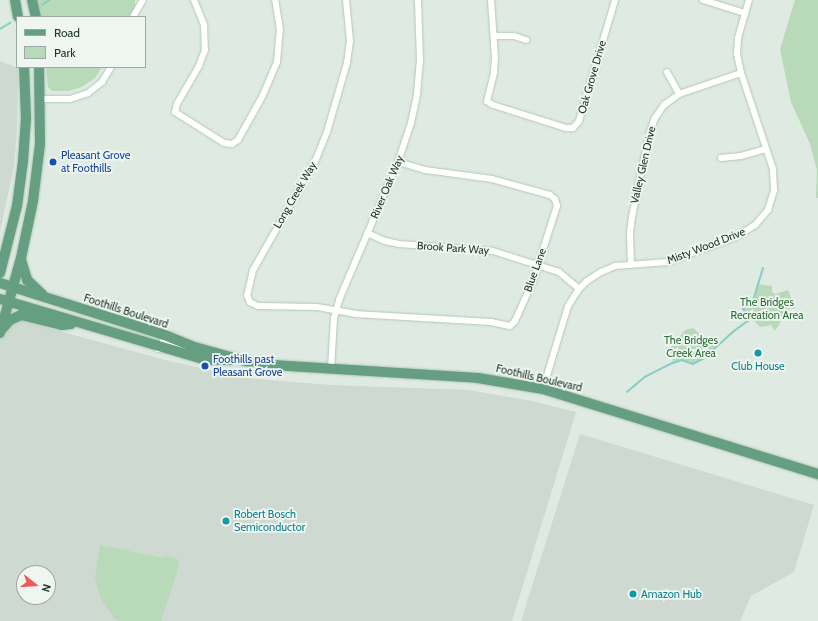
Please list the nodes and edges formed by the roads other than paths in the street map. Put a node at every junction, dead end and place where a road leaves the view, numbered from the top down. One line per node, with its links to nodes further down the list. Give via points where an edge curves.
1 (15, 0): 13 (main road)
2 (32, 0): 14 (main road)
3 (143, 0): 15 (street)
4 (194, 0): 5 (street, via 204,25 205,50 175,112 224,143 232,144 238,140 263,95 277,62 280,30)
5 (275, 0)
6 (346, 0): 42 (street, Long Creek Way, via 350,41 347,63 327,132 315,161 253,270 247,295 250,302 258,306 317,307)
7 (418, 0): 30 (street, River Oak Way, via 421,43 419,80 411,123)
8 (491, 0): 16 (street, Oak Grove Drive)
9 (615, 0): 16 (street, Oak Grove Drive, via 579,121 573,128 566,128 487,101 494,73)
10 (703, 0): 12 (street)
11 (749, 0): 12 (street, Misty Wood Drive)
12 (745, 13): 23 (street, Misty Wood Drive, via 737,46)
13 (18, 16)
14 (36, 16)
15 (134, 16)
16 (494, 36): 17 (street, via 514,36)
17 (526, 40)
18 (24, 68): 25 (main road)
19 (25, 68): 26 (main road, via 34,74 35,91)
20 (39, 68): 26 (main road)
21 (110, 68): 26 (street, via 102,82 88,93 70,99)
22 (667, 72): 24 (street)
23 (741, 73): 24 (street, Valley Glen Drive); 28 (street, Misty Wood Drive)
24 (679, 94): 34 (street, Valley Glen Drive, via 659,112 649,135 630,226)
25 (26, 99): 27 (main road, via 34,108 34,123); 32 (main road, via 21,179 16,210)
26 (40, 99): 27 (main road)
27 (40, 130): 33 (main road, via 34,201)
28 (766, 148): 29 (street, via 742,156); 34 (street, Misty Wood Drive, via 773,169 774,190 768,210 755,225 738,236 668,262)
29 (721, 158)
30 (398, 162): 31 (street, River Oak Way); 35 (street, Blue Lane, via 425,170 492,179 550,195 555,199 557,206)
31 (367, 233): 35 (street, Brook Park Way, via 399,244 486,250); 42 (street, River Oak Way, via 342,290)
32 (3, 256): 36 (main road)
33 (21, 258): 38 (main road); 40 (main road, via 30,285)
34 (631, 264): 39 (street, Misty Wood Drive, via 615,266 601,272)
35 (538, 265): 39 (street, Brook Park Way, via 559,272); 42 (street, Blue Lane, via 515,321 510,326 491,322)
36 (0, 273)
37 (0, 283): 38 (main road, Foothills Boulevard)
38 (12, 287): 40 (main road, Foothills Boulevard); 41 (main road)
39 (579, 289): 51 (street, Misty Wood Drive, via 568,306)
40 (50, 299): 45 (main road, Foothills Boulevard)
41 (5, 300): 43 (main road, Foothills Boulevard); 44 (main road)
42 (336, 311): 50 (street, River Oak Way)
43 (78, 323): 44 (main road, via 62,325 21,315 10,320); 46 (main road, Foothills Boulevard)
44 (0, 333)
45 (162, 334): 46 (main road, via 155,340); 48 (main road, Foothills Boulevard)
46 (137, 339): 47 (main road, Foothills Boulevard)
47 (158, 346): 48 (main road, via 163,343); 49 (main road, Foothills Boulevard, via 206,360)
48 (191, 346): 49 (main road, Foothills Boulevard)
49 (244, 360): 50 (main road, Foothills Boulevard)
50 (331, 369): 51 (main road, Foothills Boulevard, via 478,378)
51 (543, 389): 52 (main road, Foothills Boulevard)
52 (818, 474)

